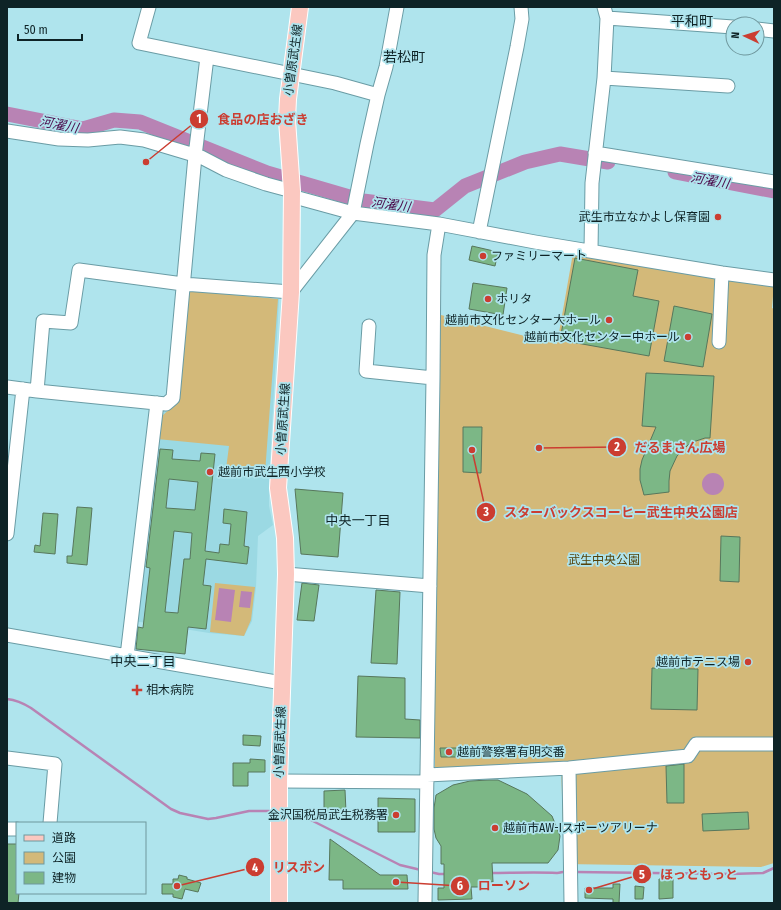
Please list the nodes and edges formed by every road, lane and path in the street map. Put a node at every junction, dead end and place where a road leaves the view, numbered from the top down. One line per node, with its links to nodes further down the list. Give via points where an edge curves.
1 (149, 7): 7 (street, via 139,43)
2 (300, 7): 8 (main road, 小曽原武生線)
3 (397, 7): 11 (street)
4 (521, 7): 19 (street, via 518,47)
5 (606, 12): 6 (street); 9 (street)
6 (725, 27)
7 (208, 57): 8 (street); 14 (street)
8 (292, 74): 11 (street); 16 (main road, 小曽原武生線, via 287,120)
9 (604, 78): 10 (street); 13 (street)
10 (728, 86)
11 (378, 95): 17 (street)
12 (7, 131): 14 (street, via 88,140 120,137 144,140)
13 (595, 153): 15 (street); 20 (street)
14 (195, 156): 16 (street, via 278,188); 23 (street)
15 (774, 182)
16 (291, 189): 17 (street); 24 (main road, 小曽原武生線)
17 (353, 213): 18 (street); 24 (street)
18 (439, 224): 19 (street); 27 (street, via 434,256)
19 (479, 232): 20 (street)
20 (591, 251): 21 (street)
21 (722, 273): 22 (street); 26 (street)
22 (774, 280)
23 (183, 284): 24 (street); 30 (street, via 79,270 71,324 43,321); 31 (street, via 173,398 166,404)
24 (291, 292): 33 (main road, 小曽原武生線, via 278,488 285,538)
25 (369, 326): 27 (street, via 366,371)
26 (719, 342)
27 (434, 378): 34 (street)
28 (7, 387): 29 (street)
29 (22, 389): 30 (street); 32 (street)
30 (37, 391): 31 (street)
31 (157, 403): 36 (street)
32 (7, 534)
33 (286, 574): 34 (street); 37 (main road, 小曽原武生線)
34 (430, 586): 41 (street)
35 (7, 635): 36 (street)
36 (127, 656): 37 (street)
37 (282, 683): 42 (main road, 小曽原武生線)
38 (774, 744): 40 (street, via 696,744 688,756)
39 (7, 758): 43 (street, via 55,764)
40 (569, 768): 41 (street); 46 (street)
41 (427, 778): 42 (street); 45 (street)
42 (279, 781): 44 (main road, 小曽原武生線)
43 (50, 822)
44 (279, 903)
45 (425, 903)
46 (571, 903)

